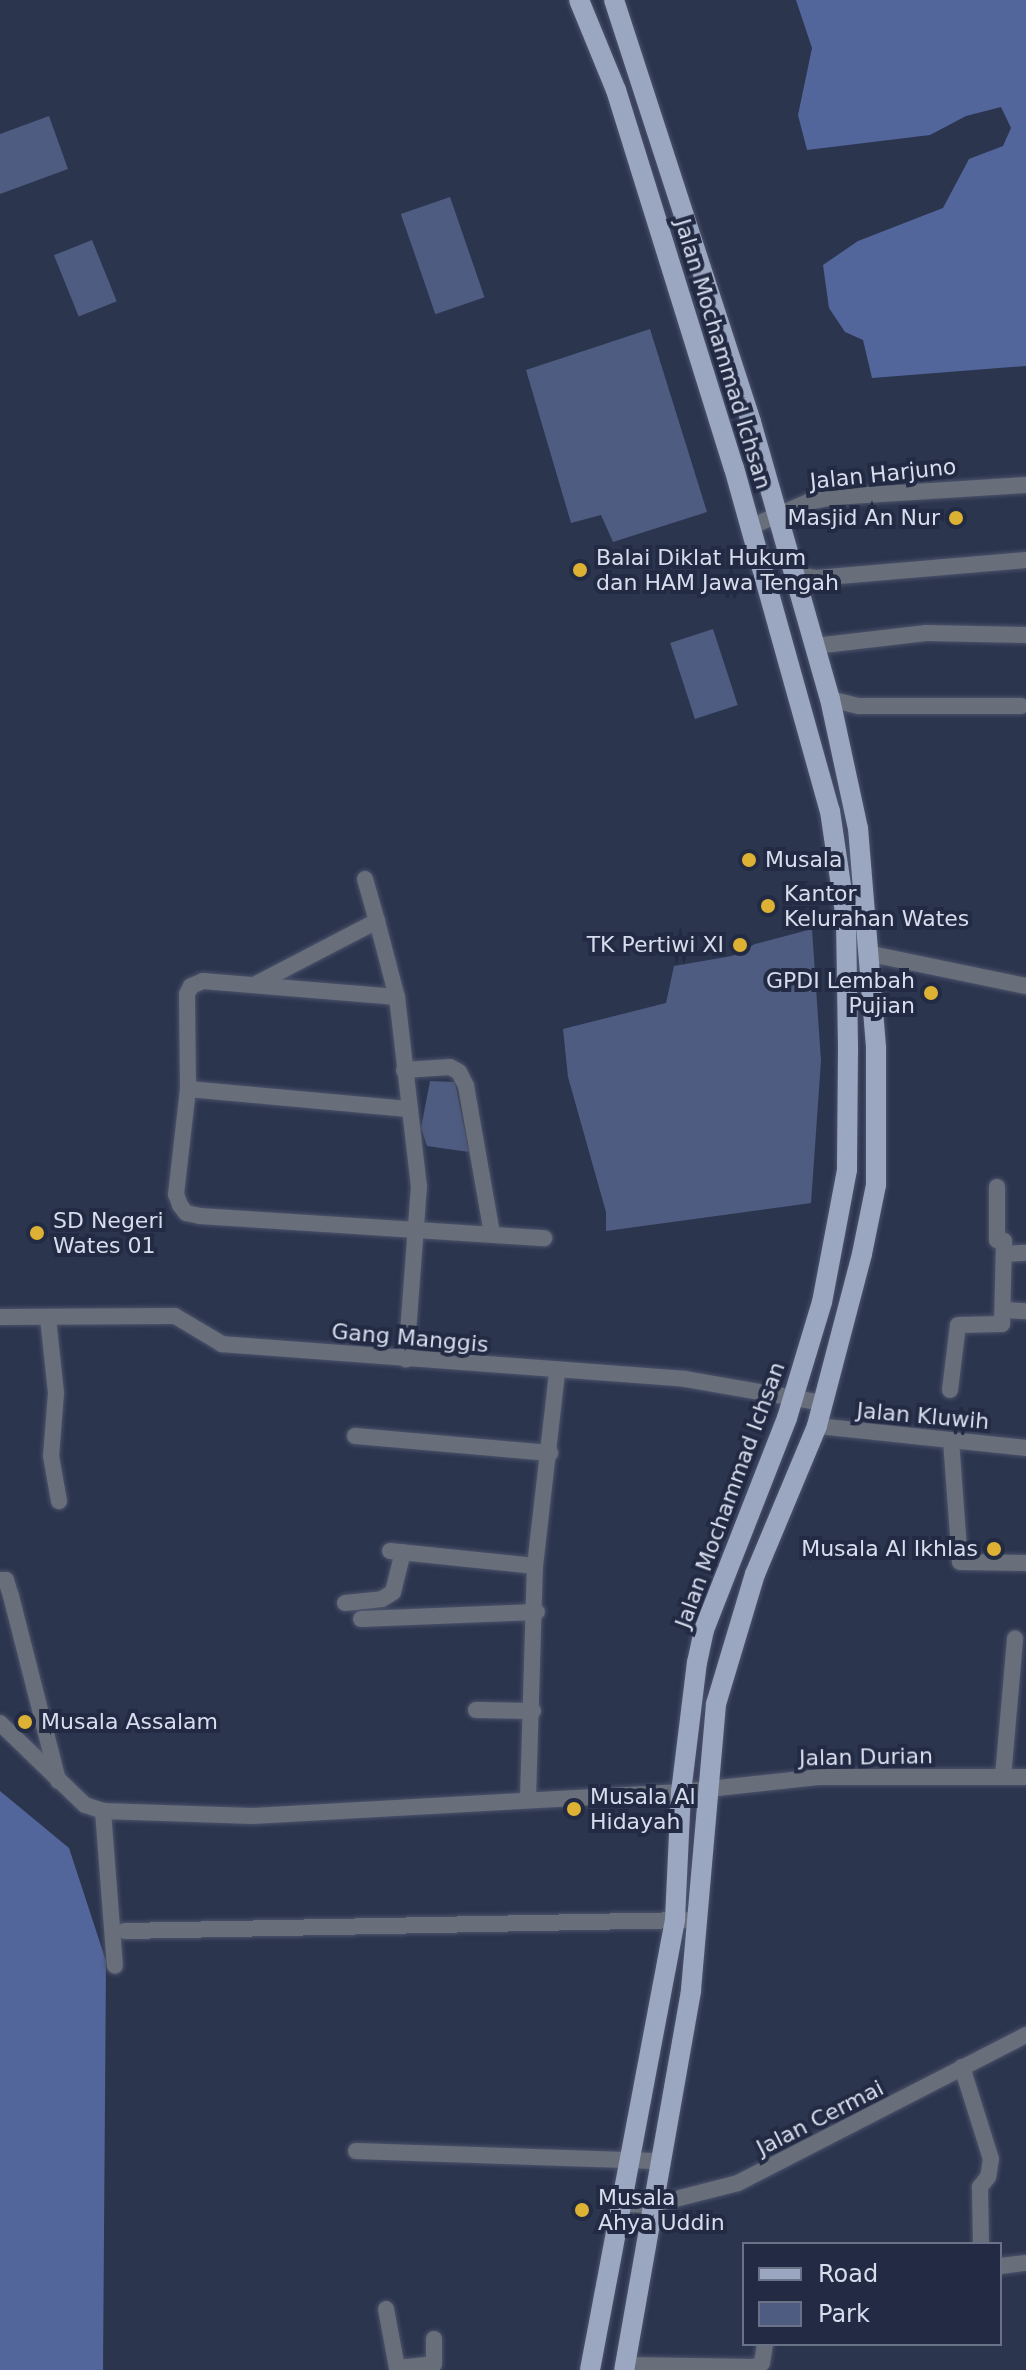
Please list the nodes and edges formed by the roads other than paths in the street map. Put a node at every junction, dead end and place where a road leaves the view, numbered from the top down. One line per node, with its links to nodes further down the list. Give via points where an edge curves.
1 (579, 0): 5 (main road, Jalan Mochammad Ichsan, via 616,90)
2 (614, 0): 4 (main road, Jalan Mochammad Ichsan, via 644,81)
3 (1026, 485): 4 (street, Jalan Harjuno, via 834,497)
4 (776, 514): 5 (street, Jalan Harjuno); 7 (main road, Jalan Mochammad Ichsan)
5 (750, 527): 19 (main road, Jalan Mochammad Ichsan, via 830,811 846,919)
6 (1026, 560): 7 (street, via 816,578)
7 (793, 574): 9 (main road, Jalan Mochammad Ichsan)
8 (1026, 635): 9 (street, via 926,633)
9 (815, 646): 10 (main road, Jalan Mochammad Ichsan)
10 (830, 699): 11 (street, via 859,706); 14 (main road, Jalan Mochammad Ichsan, via 858,828)
11 (1021, 706)
12 (365, 879): 13 (street)
13 (377, 921): 15 (street); 17 (street)
14 (871, 954): 16 (street); 18 (main road, Jalan Mochammad Ichsan)
15 (254, 985): 17 (street); 21 (street, via 203,981 191,986)
16 (1026, 986)
17 (397, 997): 20 (street)
18 (876, 1048): 19 (main road); 37 (main road, Jalan Mochammad Ichsan, via 876,1185)
19 (848, 1050): 36 (main road, Jalan Mochammad Ichsan, via 847,1170 822,1302)
20 (404, 1070): 22 (street); 25 (street, via 450,1067 459,1072 466,1086)
21 (188, 1089): 22 (street); 24 (street, via 176,1194 186,1213)
22 (408, 1109): 24 (street, via 419,1186)
23 (997, 1187): 28 (street, via 997,1240 1004,1241)
24 (418, 1229): 25 (street); 33 (street)
25 (492, 1233): 26 (street)
26 (544, 1238)
27 (1026, 1253): 28 (street)
28 (1004, 1254): 29 (street)
29 (1004, 1310): 30 (street); 35 (street, via 1000,1326 958,1325)
30 (1026, 1311)
31 (0, 1317): 32 (street, Gang Manggis)
32 (48, 1318): 33 (street, Gang Manggis, via 175,1316 222,1344); 44 (street, via 56,1393 51,1456)
33 (406, 1360): 34 (street, Gang Manggis)
34 (557, 1373): 36 (street, Gang Manggis, via 685,1379); 43 (street)
35 (950, 1390)
36 (794, 1397): 37 (street, Gang Manggis); 38 (main road, Jalan Mochammad Ichsan)
37 (823, 1403): 39 (main road, Jalan Mochammad Ichsan)
38 (787, 1418): 39 (main road); 59 (main road, Jalan Mochammad Ichsan, via 704,1630)
39 (817, 1426): 41 (street, Jalan Kluwih); 58 (main road, Jalan Mochammad Ichsan, via 730,1644 716,1704)
40 (355, 1436): 43 (street)
41 (951, 1440): 42 (street, Jalan Kluwih); 45 (street, via 960,1562)
42 (1026, 1448)
43 (550, 1453): 46 (street)
44 (59, 1501)
45 (1026, 1563)
46 (535, 1566): 48 (street, via 396,1551 393,1592 382,1599); 49 (street)
47 (0, 1580): 57 (street, via 6,1580 11,1596)
48 (345, 1603)
49 (537, 1612): 50 (street); 53 (street)
50 (361, 1619)
51 (1015, 1639): 55 (street)
52 (476, 1710): 53 (street)
53 (533, 1711): 60 (street)
54 (0, 1723): 57 (street)
55 (1003, 1777): 56 (street, Jalan Durian); 58 (street, Jalan Durian, via 820,1777)
56 (1026, 1777)
57 (58, 1781): 61 (street, via 85,1805)
58 (708, 1790): 59 (street, Jalan Durian); 63 (main road, Jalan Mochammad Ichsan)
59 (681, 1792): 60 (street, Jalan Durian); 62 (main road, Jalan Mochammad Ichsan)
60 (528, 1799): 61 (street, Jalan Durian, via 253,1816)
61 (103, 1811): 65 (street)
62 (675, 1920): 63 (street); 64 (street); 69 (main road, Jalan Mochammad Ichsan)
63 (699, 1921): 70 (main road, Jalan Mochammad Ichsan)
64 (125, 1931)
65 (115, 1966)
66 (1026, 2035): 67 (street, Jalan Cermai)
67 (962, 2067): 72 (street, Jalan Cermai, via 780,2165 702,2196); 73 (street, via 991,2159 980,2187)
68 (356, 2151): 69 (street)
69 (629, 2158): 70 (street); 71 (main road, Jalan Mochammad Ichsan)
70 (662, 2161): 72 (main road, Jalan Mochammad Ichsan)
71 (623, 2204): 72 (street, Jalan Cermai); 81 (main road, Jalan Mochammad Ichsan)
72 (652, 2205): 80 (main road, Jalan Mochammad Ichsan)
73 (981, 2242)
74 (1026, 2263): 75 (street)
75 (1002, 2266)
76 (386, 2309): 79 (street, via 395,2366)
77 (434, 2339): 79 (street, via 435,2363)
78 (765, 2346): 80 (street, via 762,2363 755,2367)
79 (428, 2368)
80 (624, 2368)
81 (590, 2370)

